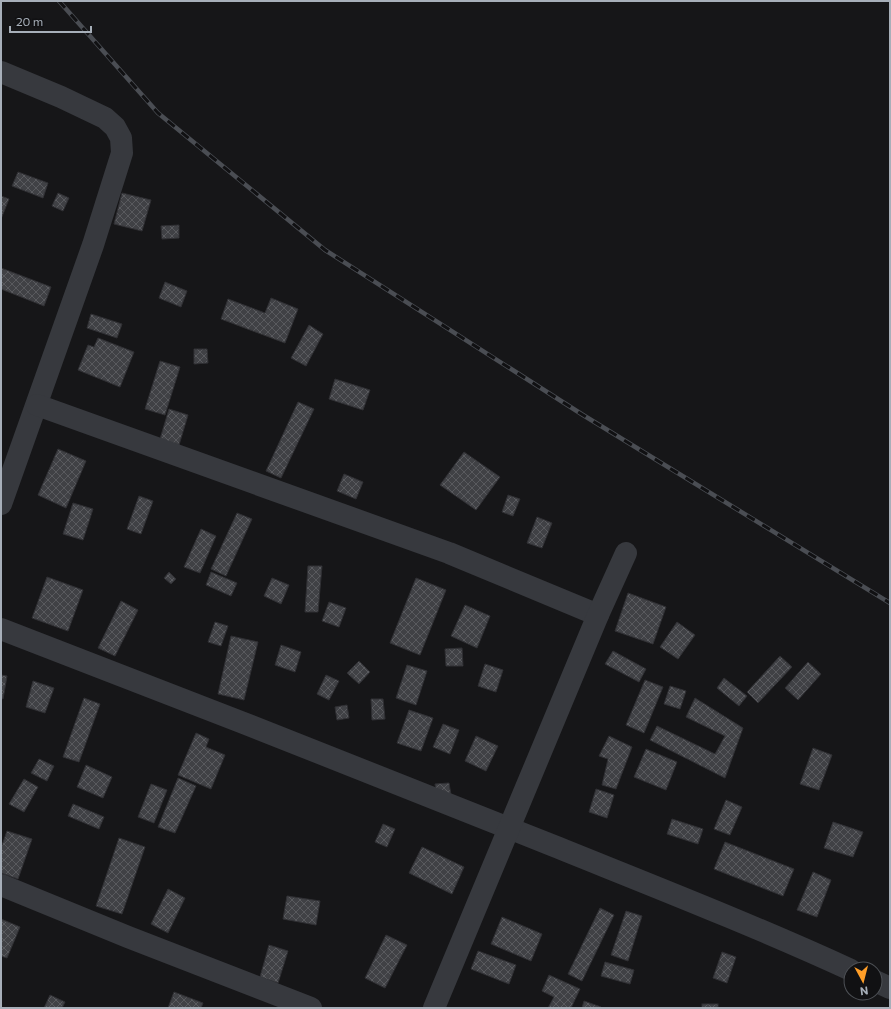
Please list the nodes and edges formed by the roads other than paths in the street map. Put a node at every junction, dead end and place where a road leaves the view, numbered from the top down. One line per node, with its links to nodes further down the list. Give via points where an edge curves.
1 (1, 72): 2 (street, via 61,96 105,118 115,127 121,138 122,153)
2 (37, 405): 3 (street); 5 (street, via 449,553)
3 (1, 504)
4 (626, 554): 5 (street)
5 (598, 615): 7 (street)
6 (1, 629): 7 (street)
7 (510, 828): 9 (street, via 784,939); 11 (street)
8 (1, 885): 10 (street)
9 (843, 966)
10 (311, 1008)
11 (434, 1008)

